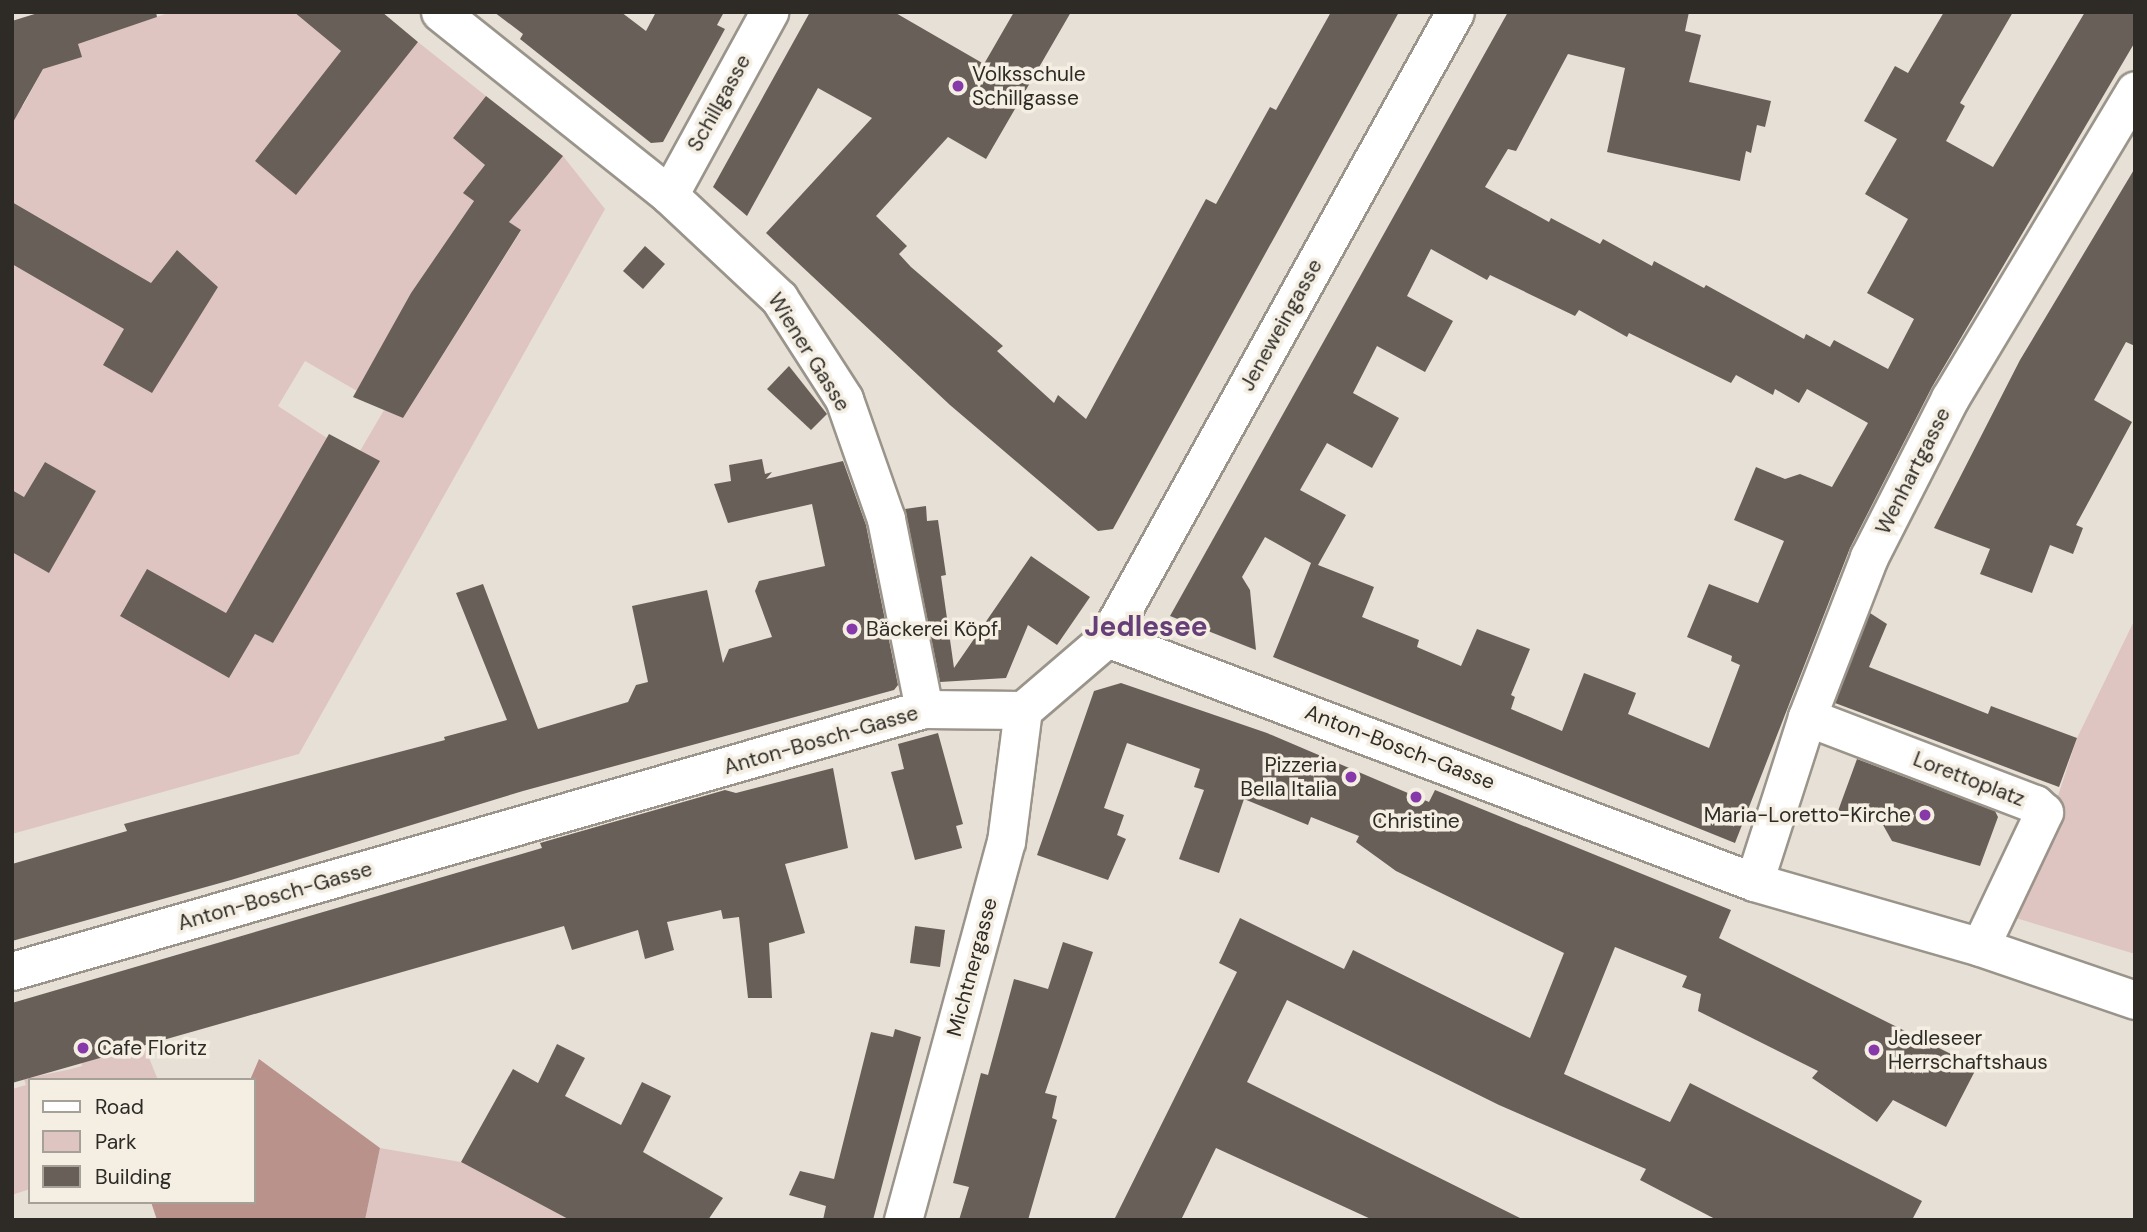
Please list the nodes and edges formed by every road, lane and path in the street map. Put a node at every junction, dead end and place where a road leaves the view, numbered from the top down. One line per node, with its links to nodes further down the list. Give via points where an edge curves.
1 (440, 12): 5 (street, Wiener Gasse)
2 (769, 12): 5 (street, Schillgasse)
3 (1455, 12): 6 (street, Jeneweingasse)
4 (2135, 90): 9 (street, Wenhartgasse, via 1950,398 1869,557)
5 (669, 195): 7 (street, Wiener Gasse, via 779,298 844,399 886,519)
6 (1107, 638): 8 (street); 10 (street, Anton-Bosch-Gasse)
7 (924, 709): 8 (street, Anton-Bosch-Gasse); 12 (street, Anton-Bosch-Gasse)
8 (1023, 710): 14 (street, Michtnergasse, via 1006,842)
9 (1807, 717): 10 (street, Wenhartgasse); 11 (street, Lorettoplatz, via 2035,804 2044,812)
10 (1754, 882): 11 (street)
11 (1980, 947): 13 (street)
12 (12, 971)
13 (2135, 1000)
14 (903, 1220)

